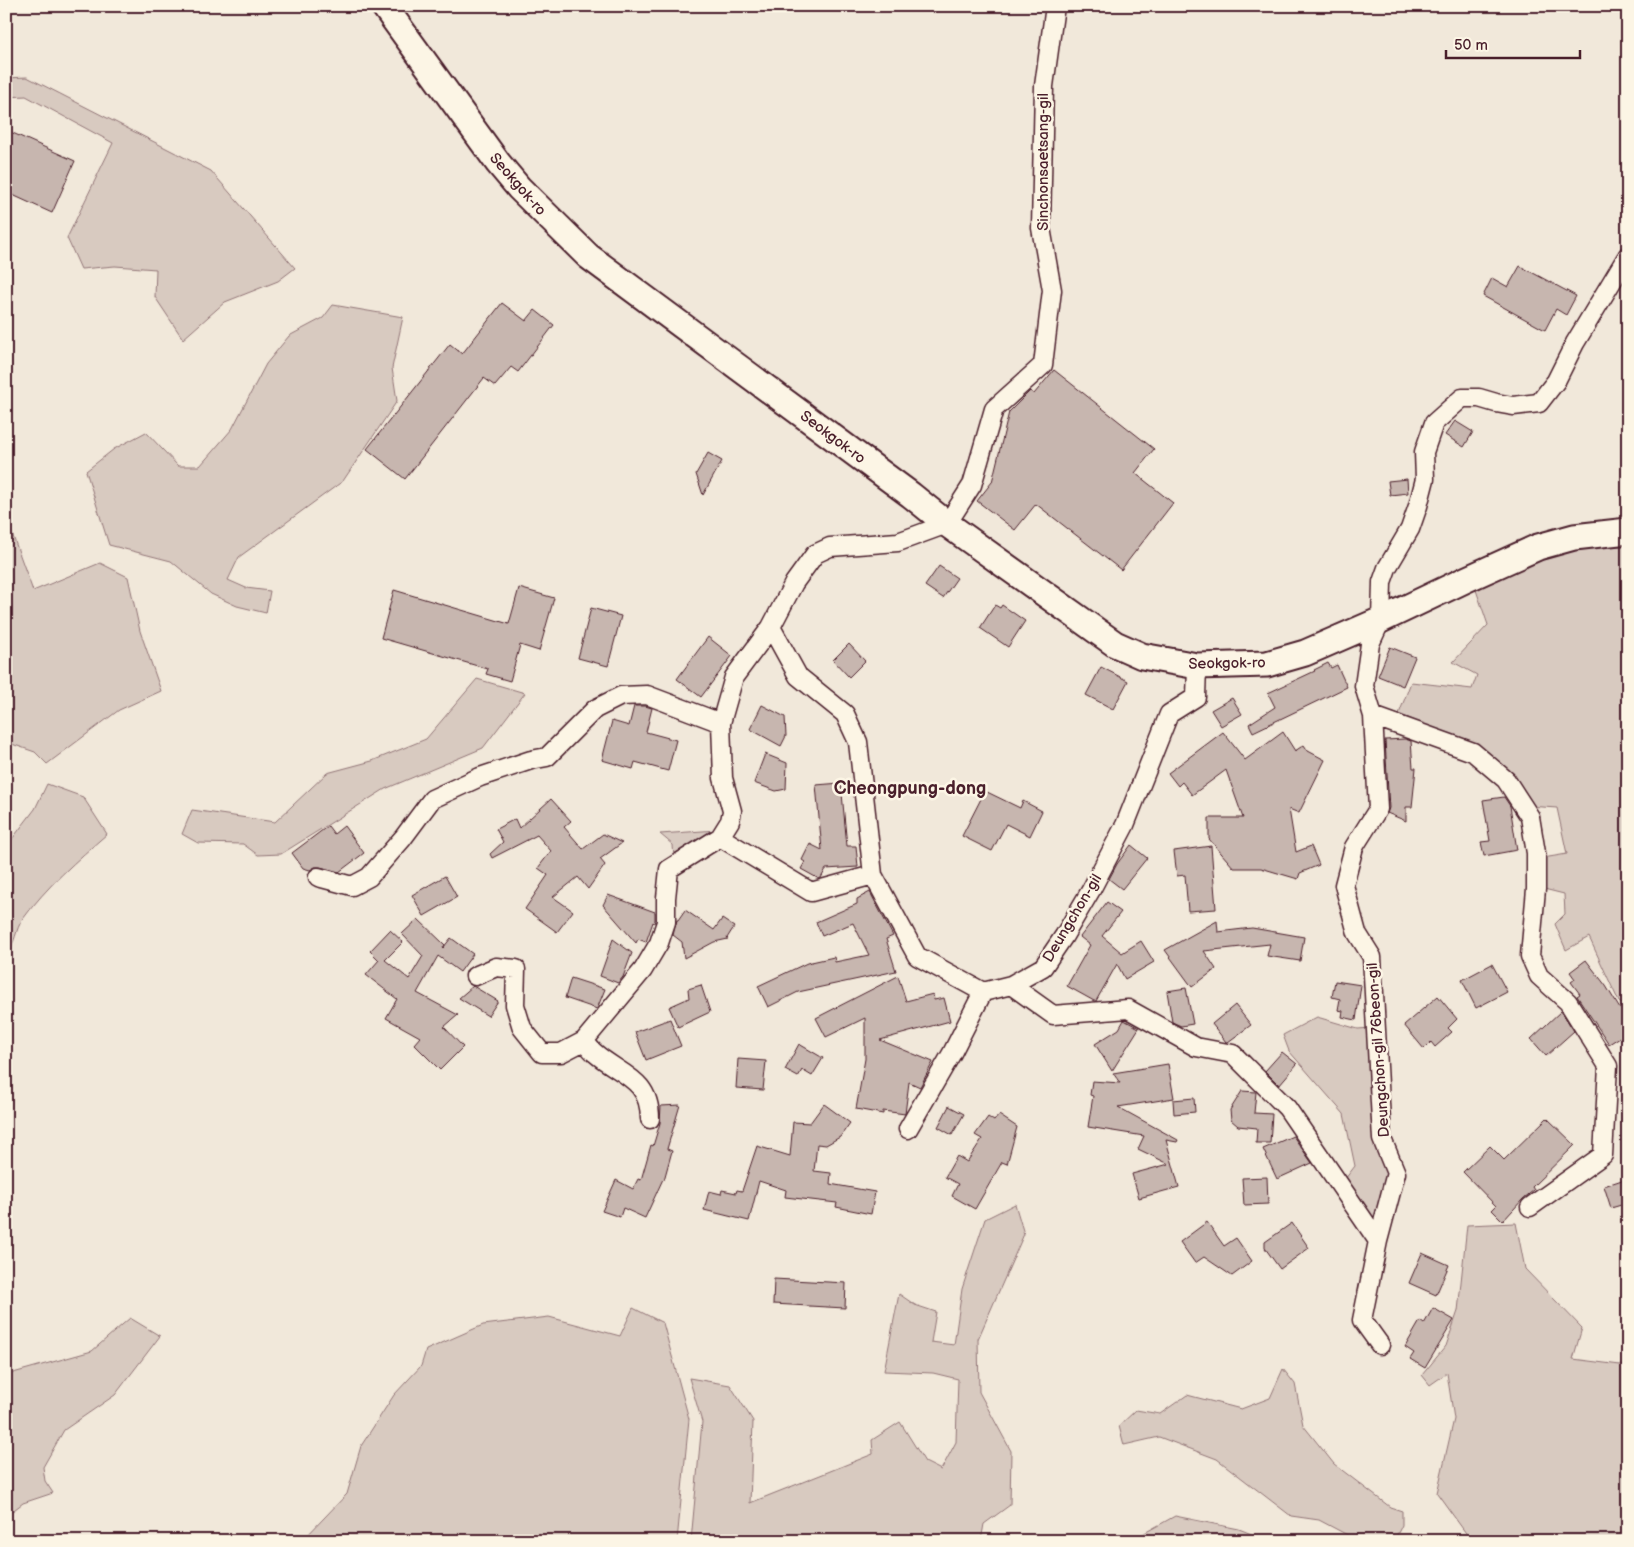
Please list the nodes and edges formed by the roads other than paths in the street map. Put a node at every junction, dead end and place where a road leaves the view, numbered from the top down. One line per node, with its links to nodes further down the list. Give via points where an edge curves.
1 (384, 6): 4 (street, Seokgok-ro, via 498,164 588,256)
2 (1055, 6): 4 (street, Sinchonsaetsang-gil, via 1044,86 1041,228 1052,290 1043,365 994,409 972,485)
3 (1628, 255): 6 (street, via 1575,342 1556,381 1539,403 1512,406 1479,398 1462,398 1434,423 1424,452 1425,479 1418,506 1382,582)
4 (947, 524): 7 (street, via 898,542 830,547 815,554 794,583); 8 (street, Seokgok-ro, via 1114,644 1142,656)
5 (1628, 531): 6 (street, Seokgok-ro, via 1574,537 1538,547)
6 (1381, 620): 8 (street, Seokgok-ro, via 1305,653 1267,664); 9 (street, via 1370,644 1364,686)
7 (771, 627): 10 (street, via 734,677); 12 (street, via 798,676 845,714 858,742)
8 (1197, 666): 15 (street, Deungchon-gil, via 1196,697 1169,714 1126,825 1091,890 1043,967)
9 (1373, 716): 20 (street, via 1472,752 1506,780 1530,817 1536,853 1530,956 1539,976 1568,1002 1608,1066 1603,1155); 21 (street, Deungchon-gil 76beon-gil, via 1378,808 1354,847 1344,884 1357,933 1372,957 1382,1139 1396,1173)
10 (721, 723): 11 (street, via 723,778 732,811); 13 (street, via 646,695 621,696 595,708 548,757 480,777 432,799 369,877 352,886)
11 (720, 837): 12 (street, via 811,892); 17 (street, via 669,869 666,922 659,943 643,970)
12 (873, 875): 16 (street, via 916,956)
13 (318, 877)
14 (475, 976): 17 (street, via 496,967 516,969 515,1006 522,1028 542,1053 561,1053)
15 (1011, 985): 16 (street, Deungchon-gil); 21 (street, via 1053,1016 1128,1009 1196,1047 1233,1054 1287,1108)
16 (983, 992): 19 (street)
17 (584, 1041): 18 (street, via 594,1053 639,1085 650,1106)
18 (650, 1119)
19 (908, 1129)
20 (1530, 1207)
21 (1378, 1242): 22 (street, Deungchon-gil 76beon-gil, via 1362,1320)
22 (1380, 1345)

